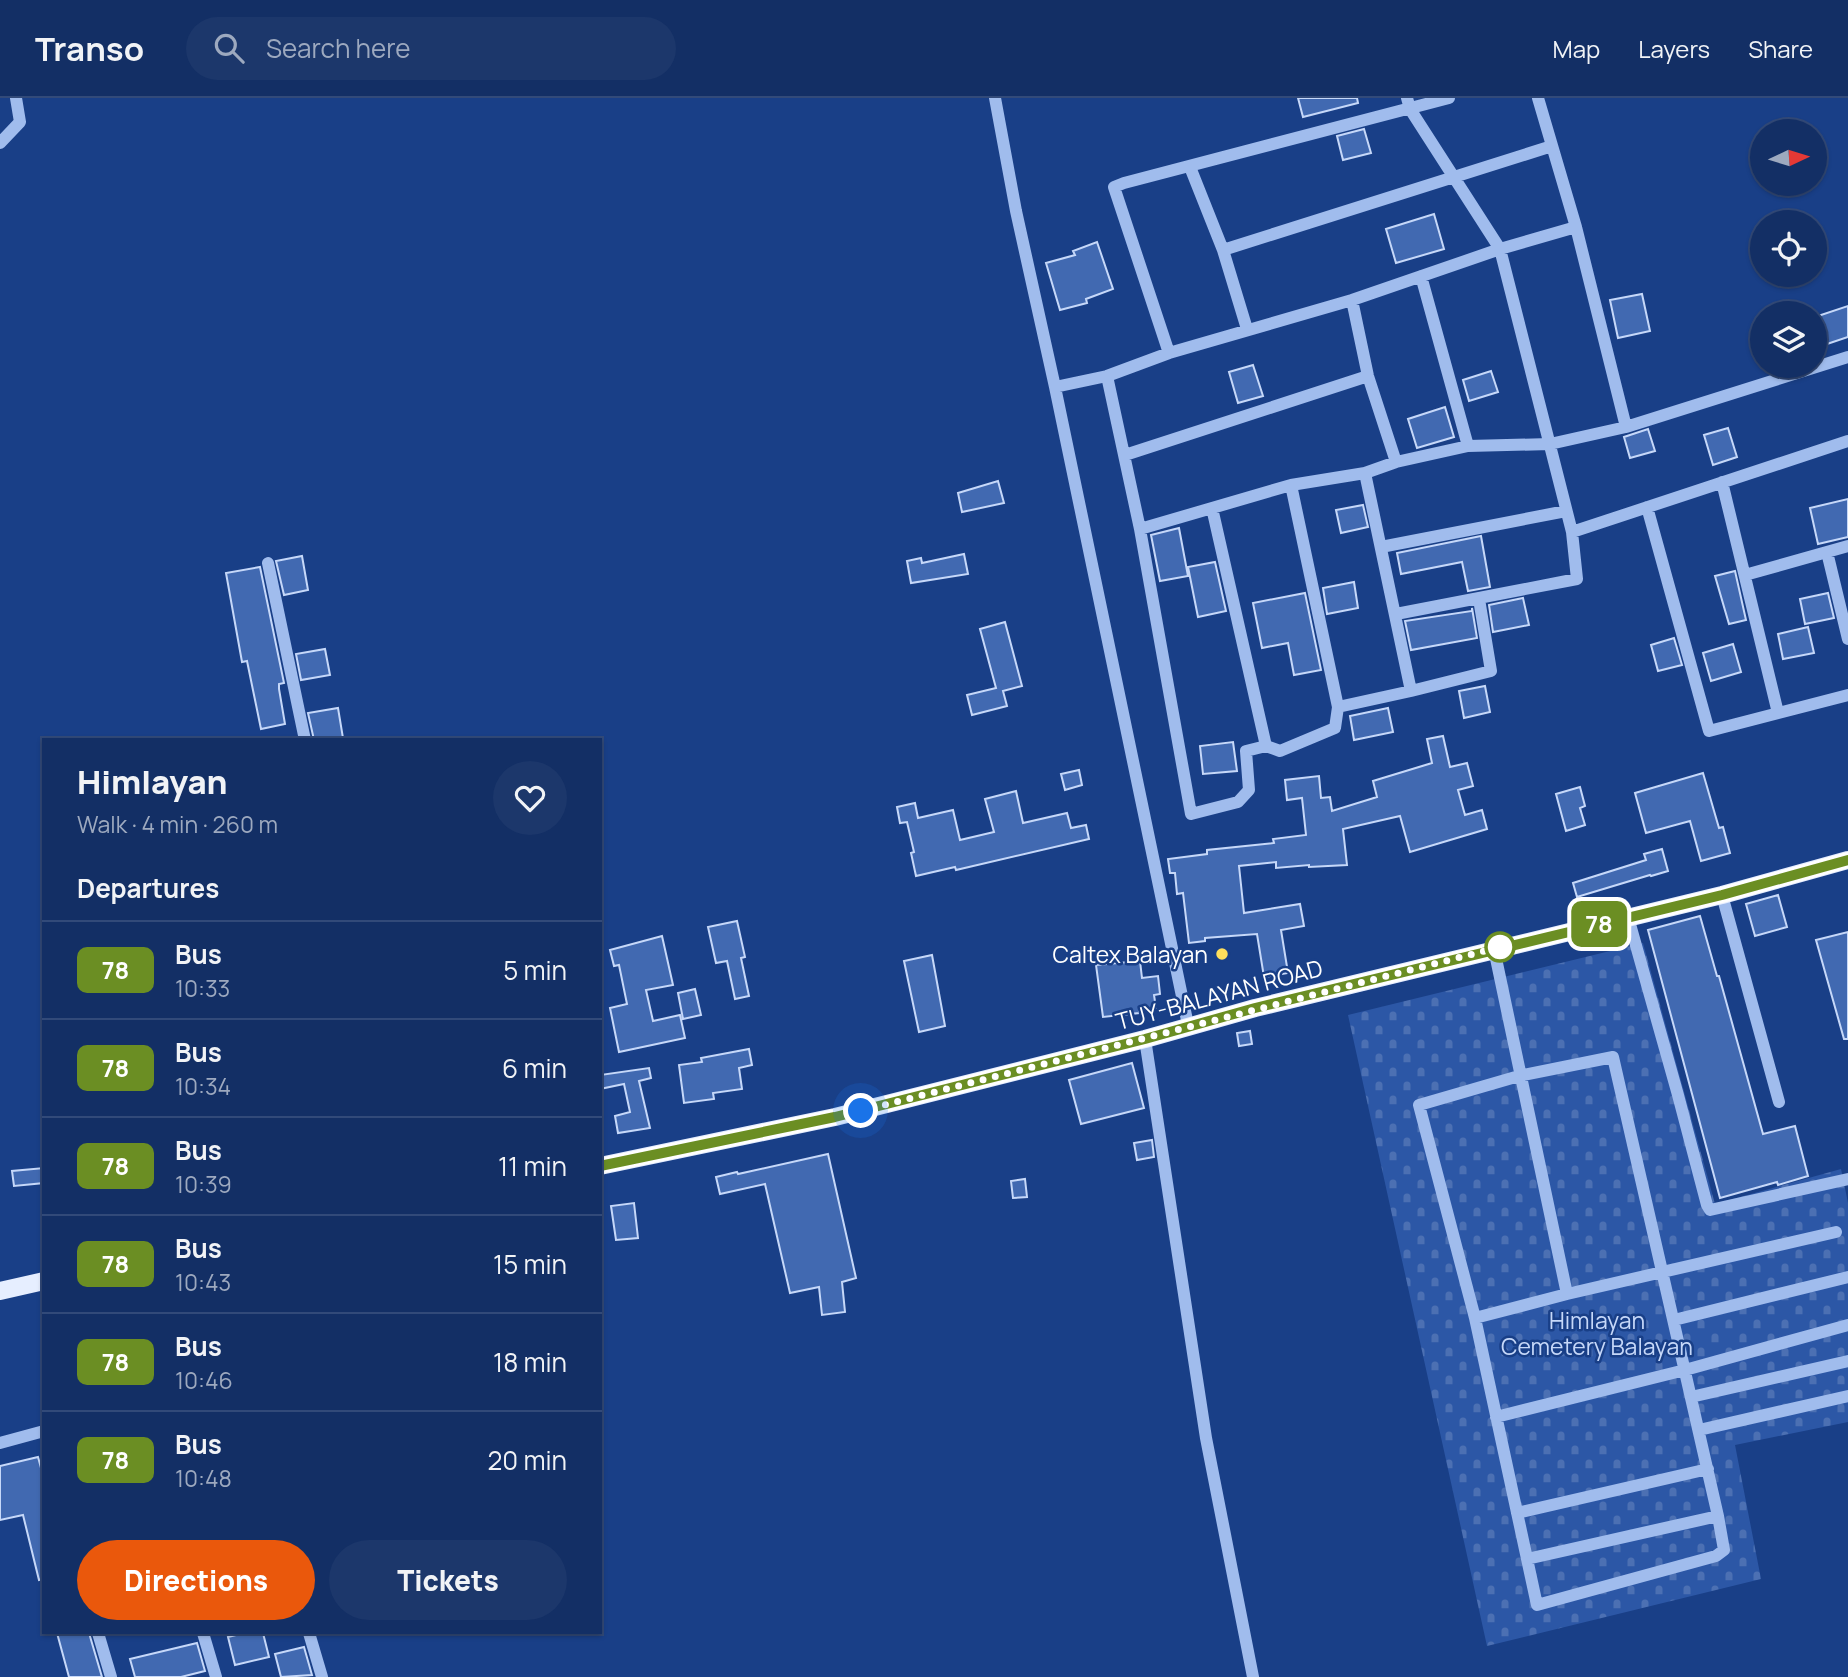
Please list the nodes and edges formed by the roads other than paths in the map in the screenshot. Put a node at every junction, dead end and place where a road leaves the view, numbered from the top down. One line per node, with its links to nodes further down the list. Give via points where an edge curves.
1 (16, 98): 6 (street, via 20,122)
2 (995, 98): 20 (street)
3 (1449, 98): 5 (street)
4 (1538, 98): 7 (street)
5 (1409, 104): 8 (street); 9 (street)
6 (0, 143)
7 (1552, 146): 9 (street); 10 (street)
8 (1190, 167): 12 (street); 16 (street, via 1114,187)
9 (1453, 176): 11 (street); 12 (street)
10 (1576, 227): 11 (street); 21 (street)
11 (1500, 249): 13 (street); 23 (street)
12 (1223, 250): 15 (street)
13 (1421, 276): 14 (street); 24 (street)
14 (1352, 300): 15 (street); 19 (street)
15 (1247, 329): 16 (street)
16 (1169, 353): 18 (street)
17 (1848, 357): 21 (street)
18 (1107, 376): 20 (street); 25 (street)
19 (1368, 376): 25 (street); 26 (street)
20 (1055, 387): 53 (street)
21 (1626, 427): 23 (street)
22 (1848, 441): 28 (street)
23 (1550, 444): 24 (street); 32 (street)
24 (1468, 446): 26 (street)
25 (1125, 455): 33 (street)
26 (1396, 463): 27 (street)
27 (1365, 473): 29 (street); 36 (street)
28 (1723, 482): 30 (street); 39 (street)
29 (1291, 485): 31 (street); 45 (street)
30 (1647, 507): 34 (street); 46 (street, via 1709,731)
31 (1212, 508): 33 (street); 48 (street)
32 (1566, 511): 34 (street); 36 (street)
33 (1140, 529): 48 (street, via 1191,814 1238,802 1249,790 1245,751)
34 (1572, 532): 40 (street, via 1577,579)
35 (1848, 546): 37 (street)
36 (1381, 547): 41 (street)
37 (1827, 552): 39 (street); 42 (street)
38 (268, 563): 47 (street)
39 (1745, 575): 46 (street)
40 (1479, 599): 41 (street); 43 (street, via 1491,671)
41 (1396, 614): 43 (street)
42 (1848, 639)
43 (1411, 691): 45 (street)
44 (1848, 695): 46 (street)
45 (1338, 707): 48 (street, via 1335,728 1280,751)
46 (1778, 713)
47 (306, 738)
48 (1266, 746)
49 (1848, 860): 50 (main road, TUY-BALAYAN ROAD)
50 (1722, 895): 51 (main road, TUY-BALAYAN ROAD); 56 (street)
51 (1628, 917): 52 (main road, TUY-BALAYAN ROAD); 58 (street, via 1710,1210)
52 (1494, 949): 53 (main road, TUY-BALAYAN ROAD); 55 (street)
53 (1188, 1025): 54 (main road, TUY-BALAYAN ROAD)
54 (1145, 1039): 57 (main road, TUY-BALAYAN ROAD, via 835,1117); 86 (street, via 1206,1438)
55 (1519, 1076): 60 (street, via 1614,1057); 64 (street); 65 (street, via 1419,1105)
56 (1779, 1102)
57 (602, 1166)
58 (1848, 1179)
59 (1836, 1232): 60 (street)
60 (1663, 1273): 64 (street); 66 (street)
61 (1848, 1277): 66 (street)
62 (42, 1281): 63 (main road)
63 (0, 1291)
64 (1567, 1294): 65 (street)
65 (1475, 1318): 72 (street)
66 (1674, 1320): 69 (street)
67 (1848, 1325): 69 (street)
68 (1848, 1361): 71 (street)
69 (1685, 1370): 71 (street); 72 (street)
70 (1848, 1396): 73 (street)
71 (1691, 1397): 73 (street)
72 (1496, 1417): 77 (street)
73 (1699, 1430): 76 (street)
74 (42, 1434): 75 (street)
75 (0, 1443)
76 (1708, 1469): 77 (street); 78 (street)
77 (1517, 1513): 79 (street)
78 (1718, 1516): 79 (street); 79 (street, via 1724,1550 1716,1556 1538,1605)
79 (1527, 1559)
80 (98, 1634): 83 (street)
81 (204, 1634): 84 (street)
82 (309, 1634): 85 (street)
83 (111, 1677)
84 (216, 1677)
85 (322, 1677)
86 (1253, 1677)

